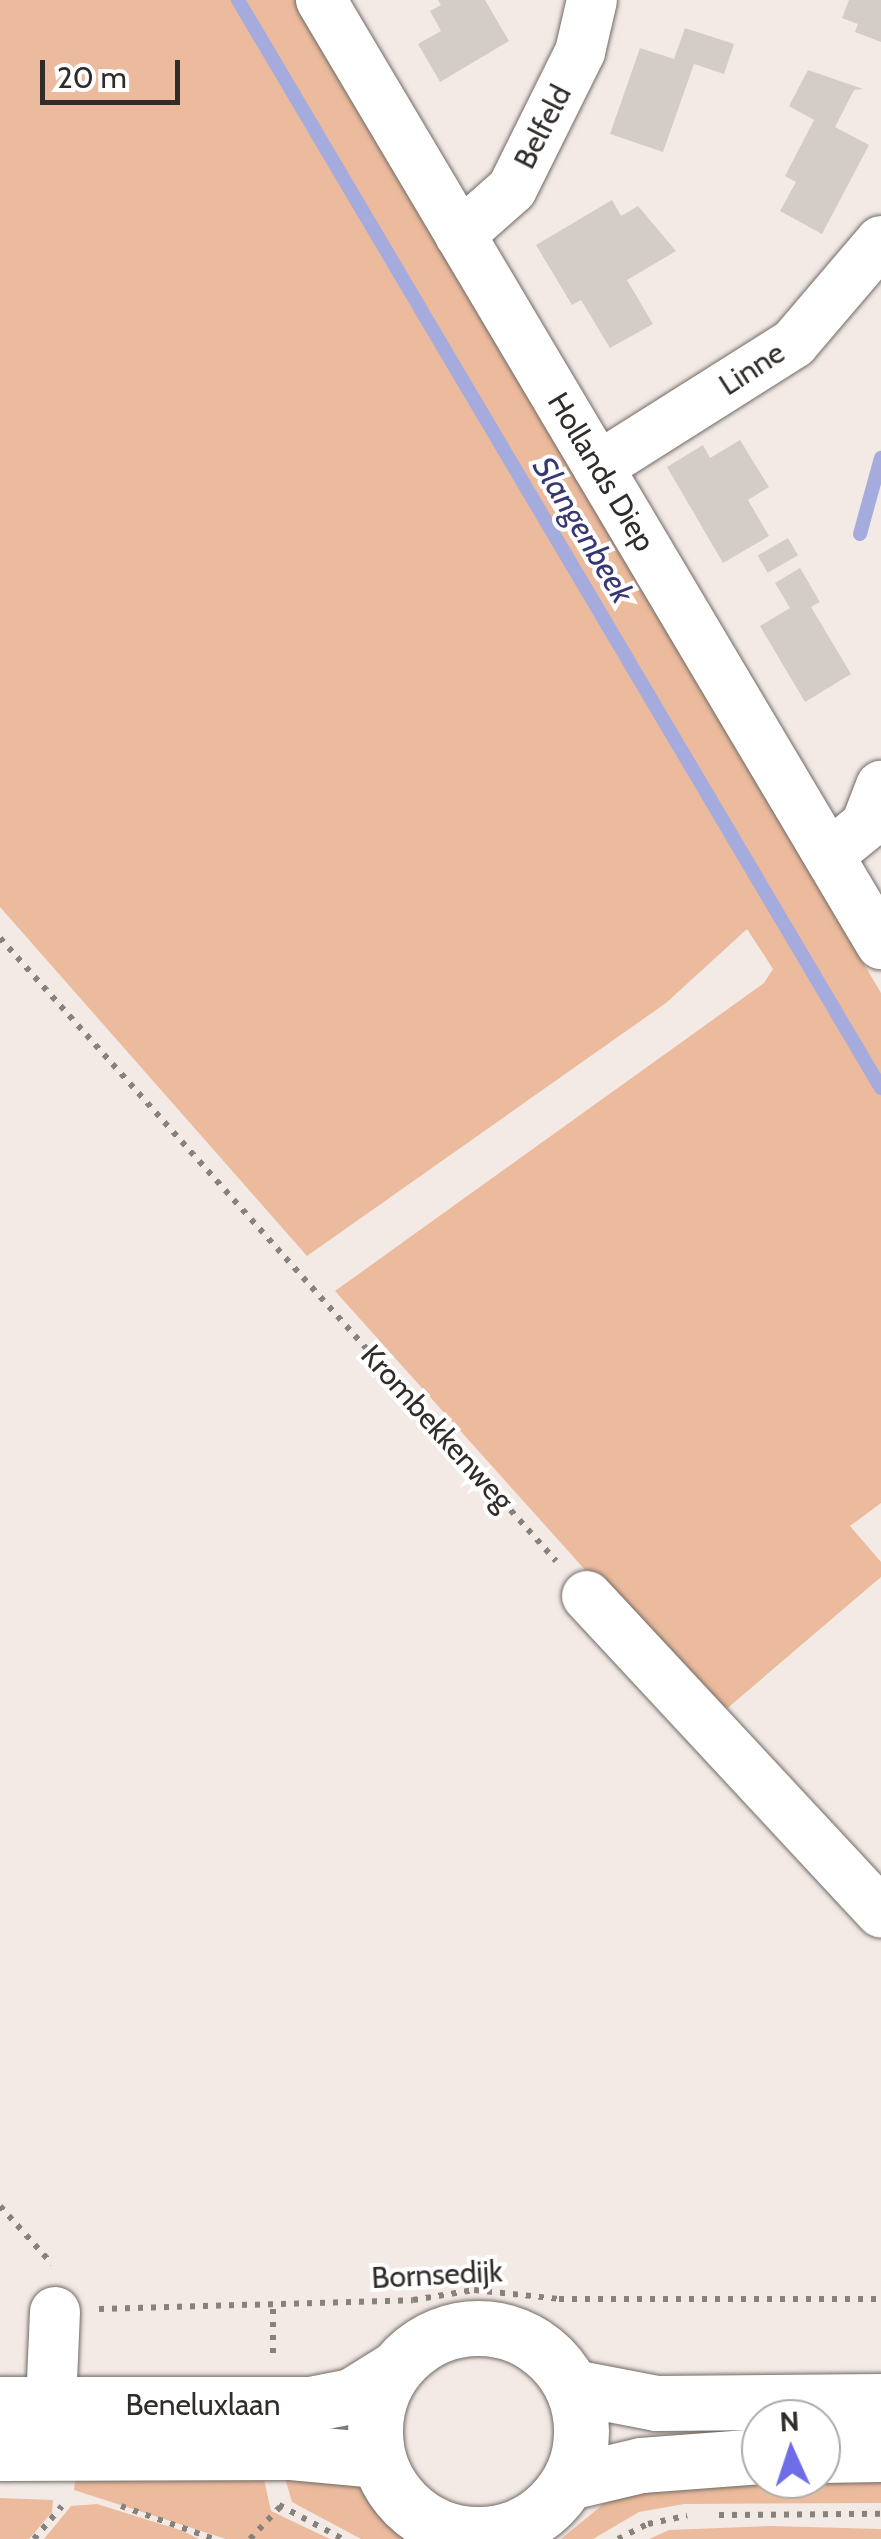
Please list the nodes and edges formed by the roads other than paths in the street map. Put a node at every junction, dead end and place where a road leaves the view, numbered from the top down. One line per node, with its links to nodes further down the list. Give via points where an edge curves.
1 (321, 0): 3 (street, Hollands Diep)
2 (592, 0): 3 (street, Belfeld, via 580,52 512,189)
3 (460, 235): 5 (street, Hollands Diep)
4 (881, 241): 5 (street, Linne, via 794,343)
5 (598, 466): 7 (street, Hollands Diep)
6 (881, 786): 7 (street, via 866,824)
7 (829, 856): 8 (street, Hollands Diep)
8 (881, 944)
9 (587, 1596): 10 (street)
10 (881, 1912)
11 (55, 2312): 15 (street)
12 (396, 2368): 13 (street, via 438,2336 490,2328 539,2347); 15 (street, Beneluxlaan, via 351,2396 310,2404); 21 (street, via 376,2412)
13 (573, 2387): 14 (street, via 656,2403); 22 (street, via 580,2451)
14 (881, 2401)
15 (25, 2404): 16 (street)
16 (74, 2452): 17 (street, Beneluxlaan); 21 (street, Beneluxlaan, via 292,2452)
17 (0, 2453)
18 (881, 2454): 19 (street)
19 (841, 2455)
20 (741, 2458): 22 (street, via 641,2465)
21 (378, 2460): 23 (street, via 404,2504)
22 (569, 2482): 24 (street)
23 (447, 2535): 24 (street)
24 (510, 2535)

